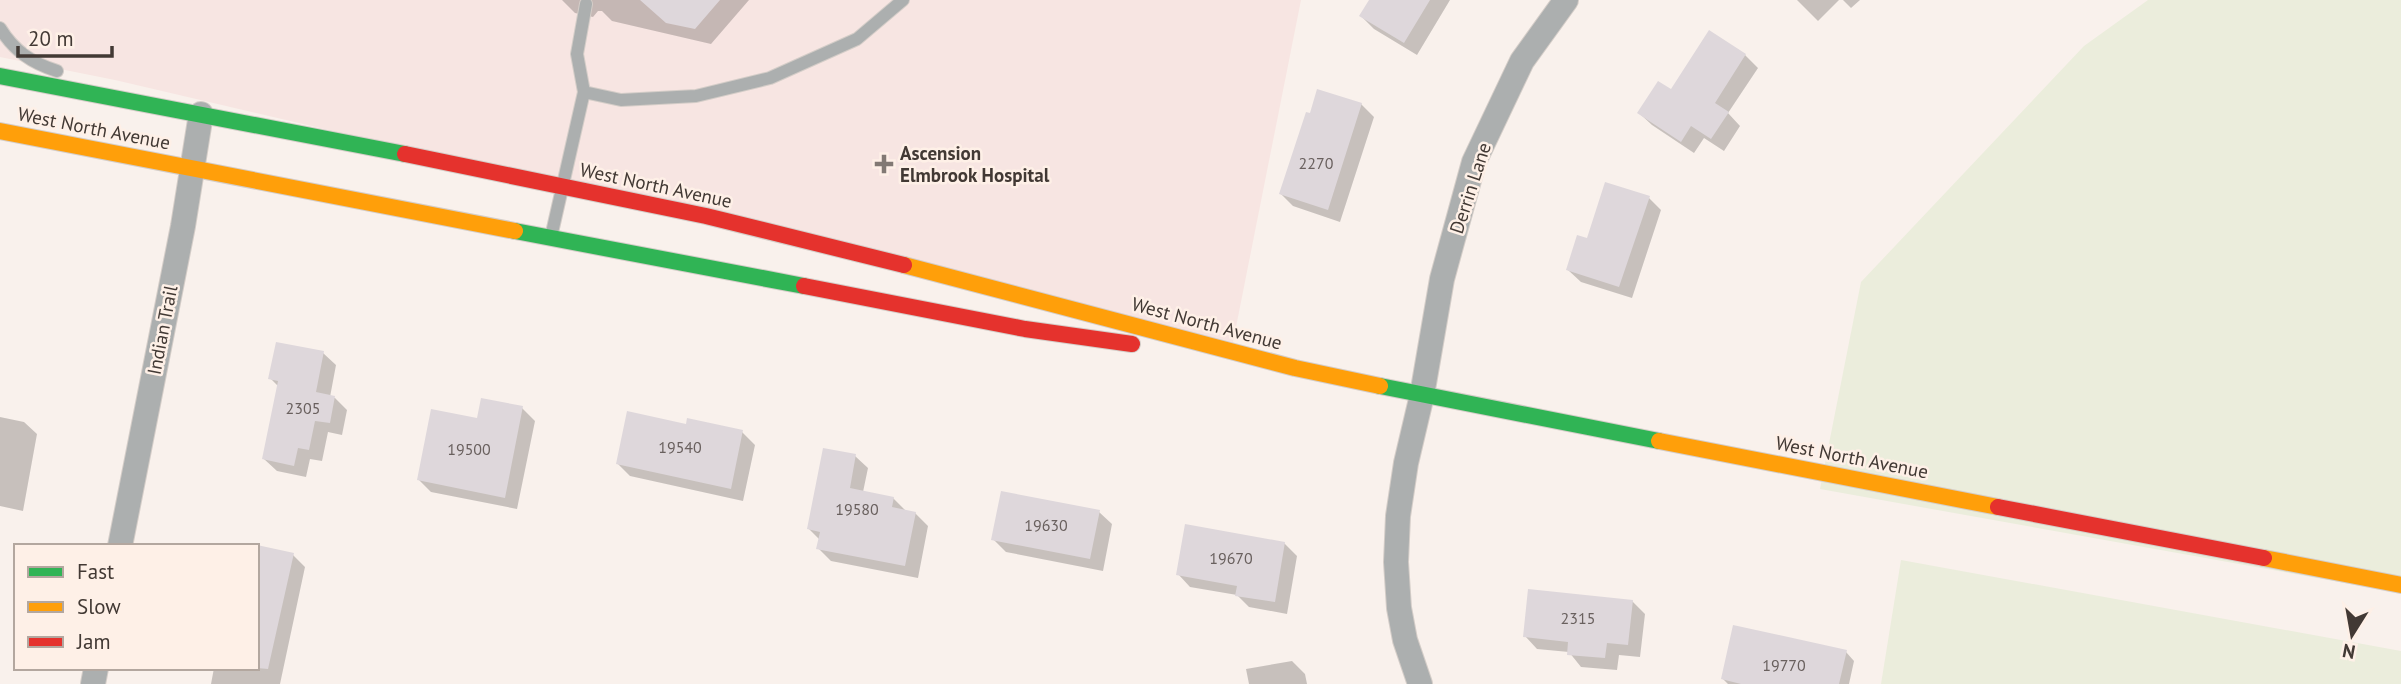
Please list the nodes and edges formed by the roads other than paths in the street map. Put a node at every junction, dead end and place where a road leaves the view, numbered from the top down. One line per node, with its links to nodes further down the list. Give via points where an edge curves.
1 (903, 0): 6 (lane, via 857,39 770,78 696,96 621,100)
2 (1566, 0): 14 (street, Derrin Lane, via 1522,61 1474,162 1442,279)
3 (586, 4): 6 (lane, via 577,54)
4 (0, 28): 7 (lane, via 11,45 37,64)
5 (0, 76): 7 (main road, West North Avenue)
6 (584, 92): 11 (lane)
7 (167, 108): 8 (main road, West North Avenue)
8 (201, 114): 10 (street, Indian Trail); 11 (main road, West North Avenue)
9 (2, 131): 10 (main road, West North Avenue)
10 (191, 169): 12 (main road, West North Avenue); 15 (street, Indian Trail)
11 (561, 185): 12 (lane); 13 (main road, West North Avenue, via 965,280)
12 (551, 237): 13 (main road, West North Avenue, via 1025,329)
13 (1295, 368): 14 (main road, West North Avenue)
14 (1422, 395): 16 (main road, West North Avenue); 17 (street, Derrin Lane, via 1406,463 1396,562 1405,640)
15 (120, 544)
16 (2401, 585)
17 (1420, 684)

